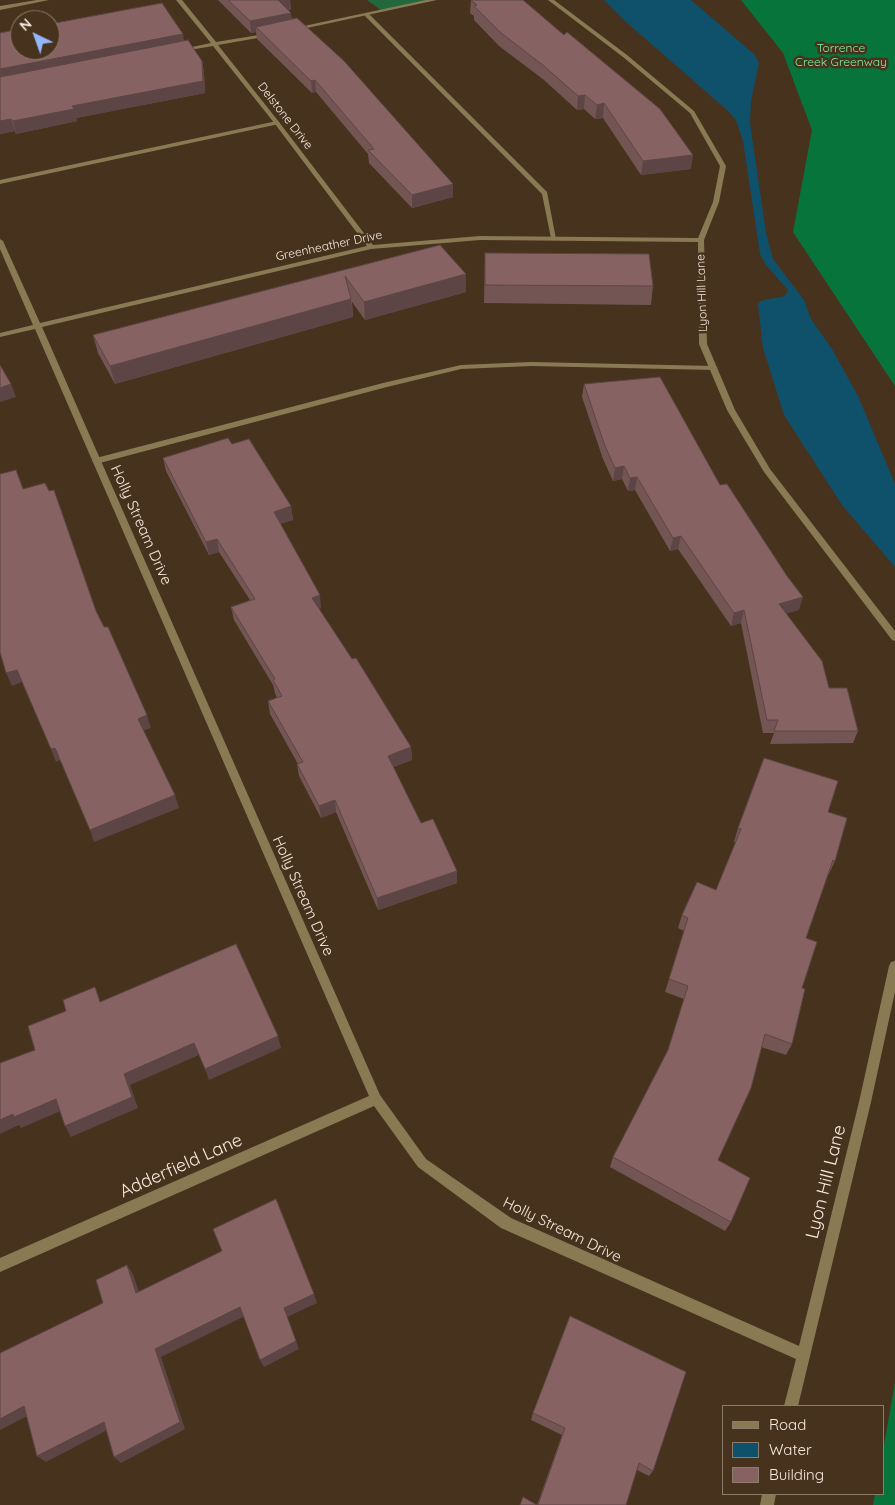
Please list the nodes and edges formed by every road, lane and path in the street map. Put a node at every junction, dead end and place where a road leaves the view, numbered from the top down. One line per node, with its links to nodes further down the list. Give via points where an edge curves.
1 (46, 0): 5 (street)
2 (179, 0): 9 (street, Delstone Drive)
3 (434, 0): 6 (street)
4 (551, 0): 14 (street, Lyon Hill Lane, via 626,56 692,112 723,166 716,202)
5 (0, 8)
6 (367, 15): 7 (street); 13 (street, via 545,193)
7 (290, 30)
8 (280, 31): 9 (street)
9 (213, 44): 10 (street); 11 (street, Delstone Drive)
10 (174, 52)
11 (277, 123): 12 (street); 16 (street, Delstone Drive)
12 (0, 182)
13 (554, 238): 14 (street, Greenheather Drive); 16 (street, Greenheather Drive, via 480,238)
14 (701, 240): 19 (street, Lyon Hill Lane, via 704,344)
15 (0, 241): 17 (street, Holly Stream Drive)
16 (371, 246): 17 (street, Greenheather Drive)
17 (37, 326): 18 (street, Greenheather Drive); 20 (street, Holly Stream Drive)
18 (0, 335)
19 (714, 368): 20 (street, via 531,364 461,367); 21 (street, Lyon Hill Lane, via 731,410 767,470)
20 (96, 461): 23 (street, Holly Stream Drive)
21 (895, 638)
22 (895, 966): 25 (street, Lyon Hill Lane)
23 (376, 1100): 24 (street, Adderfield Lane); 25 (street, Holly Stream Drive, via 422,1163 506,1223)
24 (0, 1266)
25 (803, 1355): 26 (street, Lyon Hill Lane)
26 (790, 1405)

